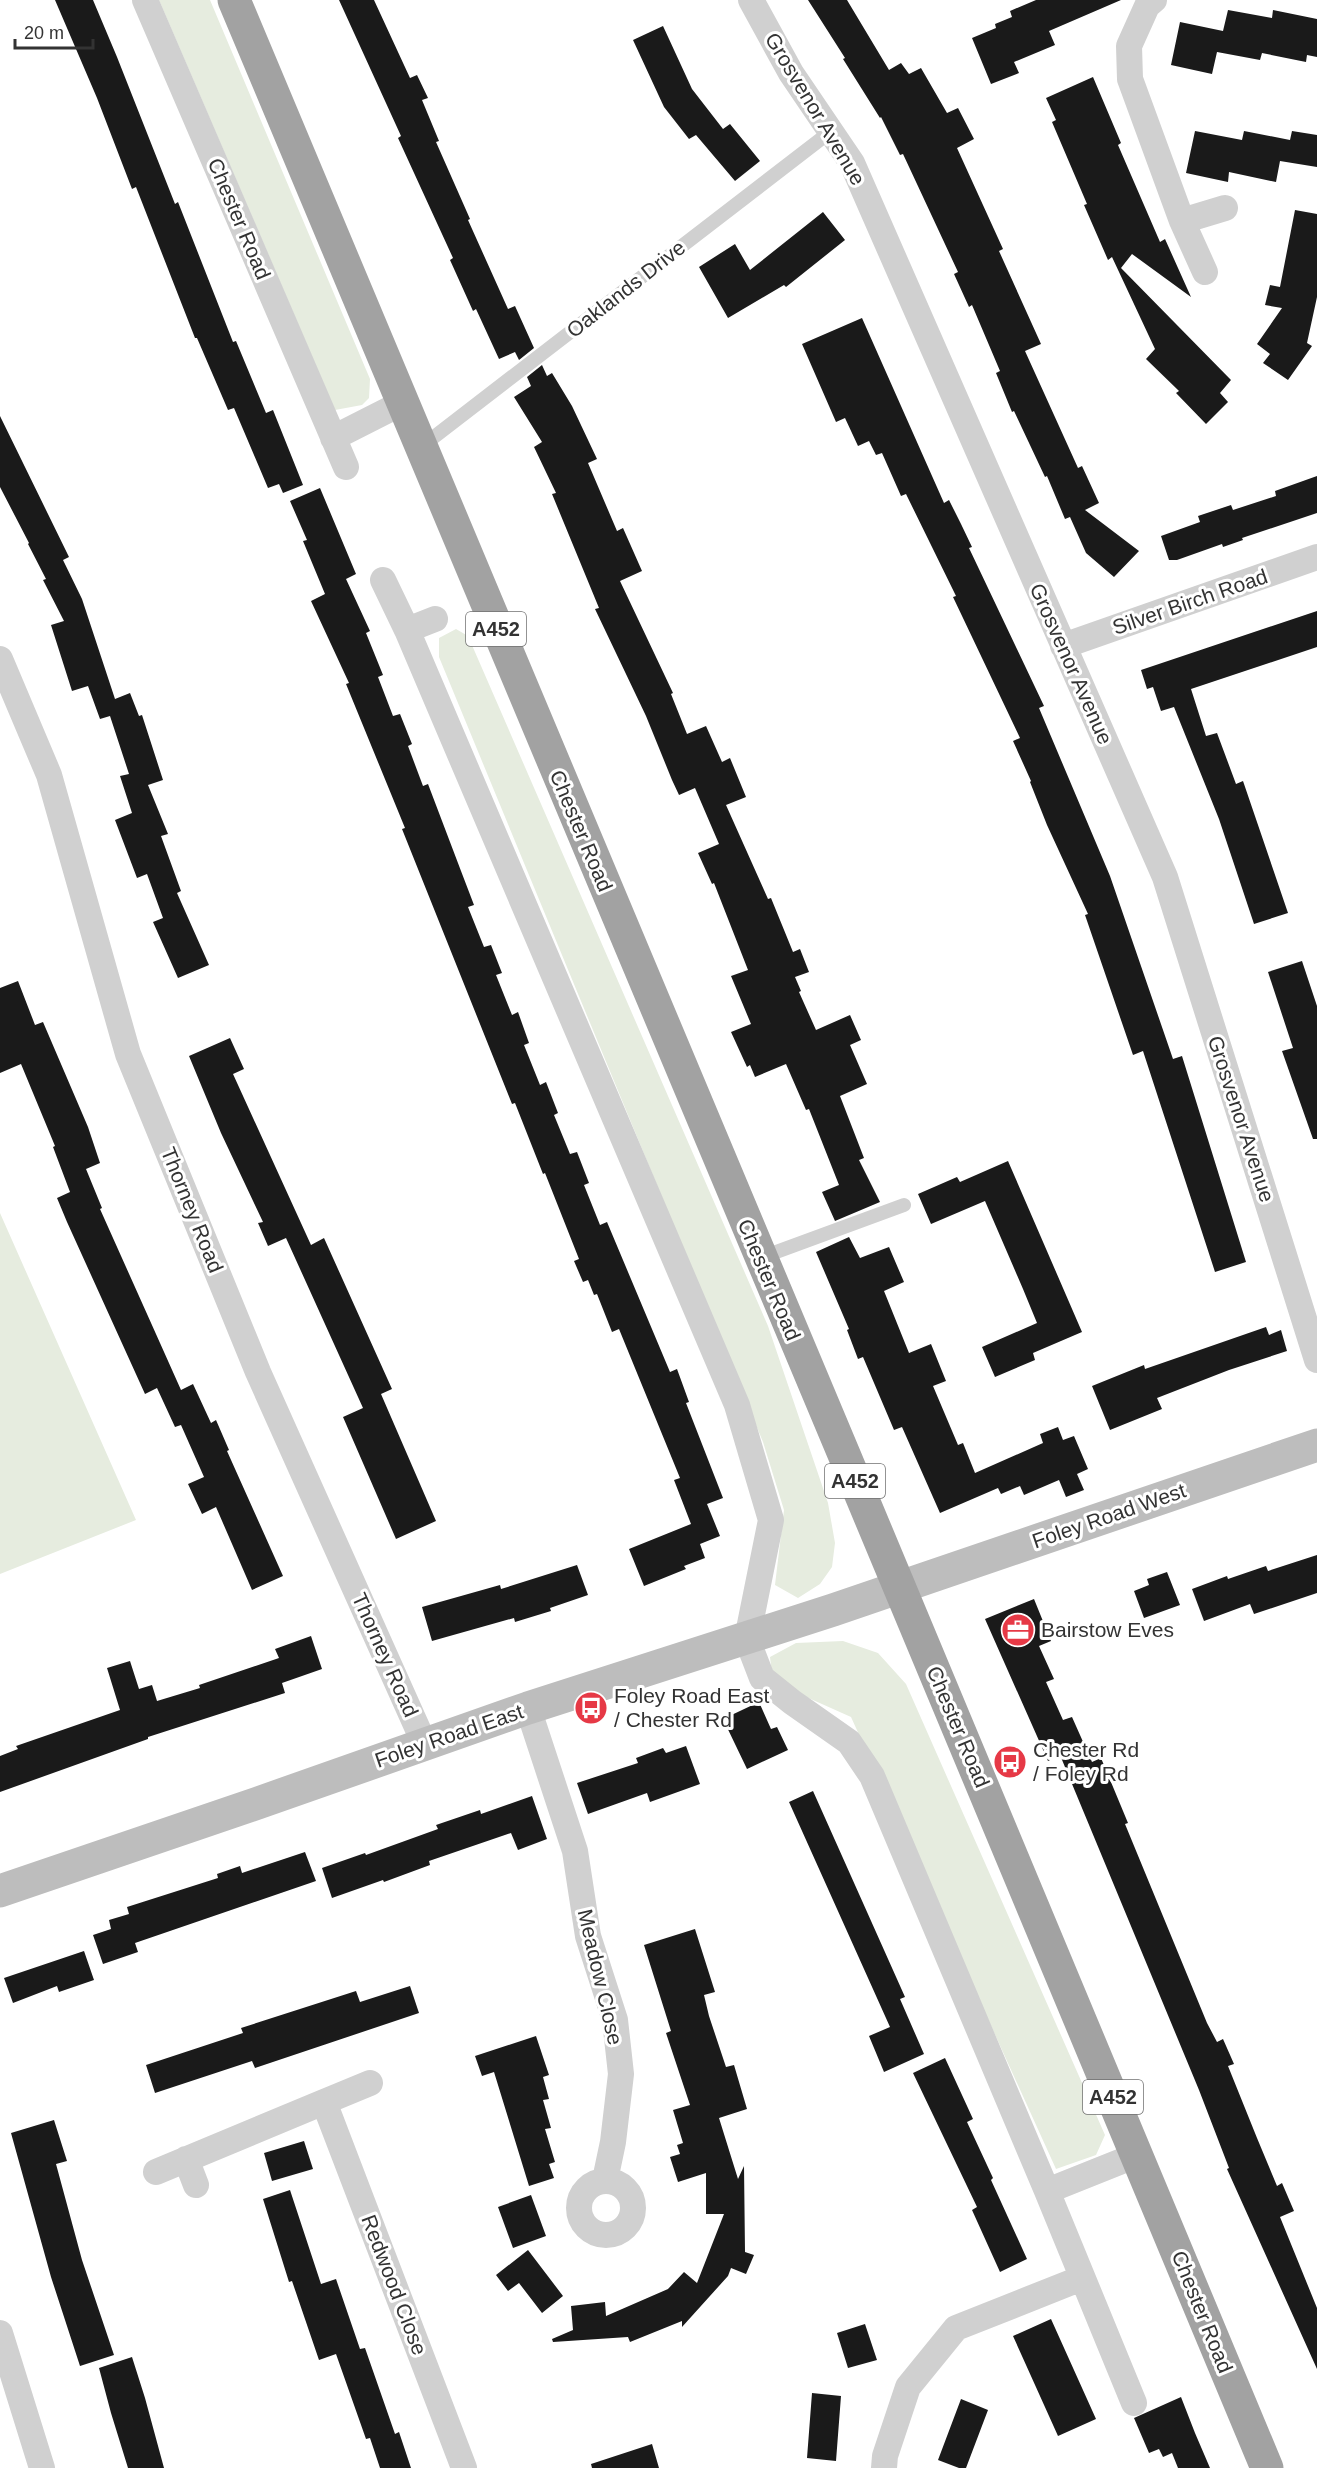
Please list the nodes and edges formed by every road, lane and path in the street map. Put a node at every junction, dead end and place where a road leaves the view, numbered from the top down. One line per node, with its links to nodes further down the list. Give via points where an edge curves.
1 (145, 0): 10 (street, Chester Road)
2 (234, 0): 9 (highway, Chester Road / A452)
3 (751, 0): 5 (street, Grosvenor Avenue, via 791,73)
4 (1154, 0): 7 (street, via 1147,6 1129,46 1130,79)
5 (830, 132): 11 (lane, Oaklands Drive); 17 (street, Grosvenor Avenue, via 852,163)
6 (1226, 208): 7 (street)
7 (1182, 221): 8 (street)
8 (1204, 272)
9 (402, 403): 10 (street); 11 (highway, Chester Road / A452)
10 (333, 438): 12 (street, Chester Road)
11 (421, 447): 20 (highway, Chester Road / A452)
12 (346, 466)
13 (1317, 557): 17 (street, Silver Birch Road)
14 (383, 580): 16 (street)
15 (435, 619): 16 (street)
16 (407, 630): 24 (street, via 737,1405 771,1520)
17 (1064, 646): 21 (street, Grosvenor Avenue, via 1164,878)
18 (0, 659): 26 (street, Thorney Road, via 49,775 128,1054 258,1372)
19 (904, 1205): 20 (lane)
20 (760, 1258): 23 (highway, Chester Road / A452)
21 (1317, 1360)
22 (1317, 1445): 23 (main road, Foley Road West)
23 (900, 1587): 24 (main road, Foley Road East); 30 (highway, Chester Road / A452)
24 (747, 1638): 25 (main road, Foley Road East); 35 (street, via 762,1678 849,1742 872,1776)
25 (528, 1708): 26 (main road, Foley Road East); 33 (street, Meadow Close, via 575,1851 588,1936 615,2020 621,2074)
26 (425, 1745): 27 (main road, Foley Road East)
27 (0, 1891)
28 (370, 2084): 29 (street)
29 (324, 2102): 31 (street); 40 (street, Redwood Close)
30 (1137, 2155): 35 (street); 42 (highway, Chester Road / A452)
31 (186, 2159): 32 (street); 34 (street)
32 (156, 2172)
33 (605, 2180)
34 (196, 2185)
35 (1047, 2191): 36 (street)
36 (1082, 2278): 38 (street); 41 (street, via 956,2328 908,2386)
37 (0, 2334): 39 (street)
38 (1134, 2403)
39 (42, 2468)
40 (465, 2468)
41 (884, 2468)
42 (1267, 2468)

